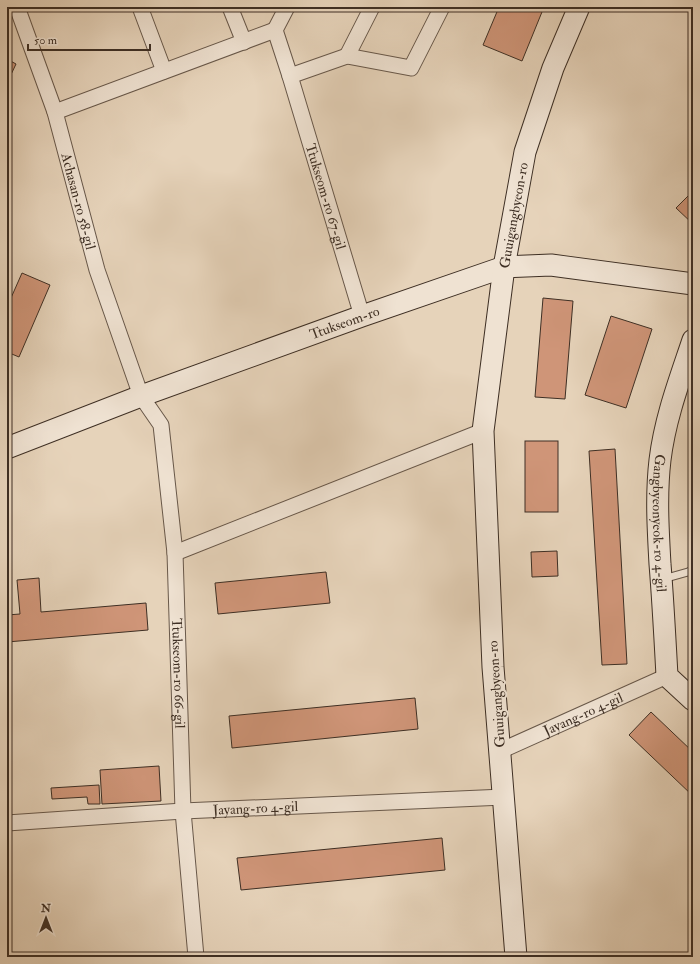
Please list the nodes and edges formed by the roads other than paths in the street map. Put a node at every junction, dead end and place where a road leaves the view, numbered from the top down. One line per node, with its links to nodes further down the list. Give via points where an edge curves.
1 (140, 7): 11 (street)
2 (230, 7): 9 (street)
3 (287, 7): 8 (street)
4 (372, 7): 10 (street)
5 (442, 7): 10 (street, via 410,68)
6 (579, 7): 14 (street, Guuigangbyeon-ro, via 553,68 526,152)
7 (14, 9): 13 (street, Achasan-ro 58-gil)
8 (275, 30): 9 (street); 12 (street, Ttukseom-ro 67-gil)
9 (244, 42): 11 (street)
10 (347, 56): 12 (street)
11 (164, 72): 13 (street)
12 (290, 76): 16 (street, Ttukseom-ro 67-gil)
13 (55, 112): 18 (street, Achasan-ro 58-gil, via 97,270)
14 (504, 267): 15 (street, Ttukseom-ro, via 551,265); 16 (street, Ttukseom-ro); 19 (street, Guuigangbyeon-ro)
15 (693, 284)
16 (362, 316): 18 (street, Ttukseom-ro)
17 (693, 340): 23 (street, Gangbyeonyeok-ro 4-gil, via 664,433 660,461 658,497)
18 (141, 396): 20 (street, Ttukseom-ro); 21 (street, Ttukseom-ro 66-gil, via 161,425)
19 (483, 431): 21 (street); 26 (street, Guuigangbyeon-ro, via 493,667)
20 (7, 448)
21 (175, 553): 28 (street, Ttukseom-ro 66-gil)
22 (693, 570): 23 (lane)
23 (661, 579): 24 (street, Gangbyeonyeok-ro 4-gil)
24 (667, 676): 25 (street); 26 (street, Jayang-ro 4-gil)
25 (693, 700)
26 (500, 751): 27 (street, Guuigangbyeon-ro)
27 (504, 797): 28 (street, Jayang-ro 4-gil); 31 (street, Guuigangbyeon-ro)
28 (183, 811): 29 (street, Jayang-ro 4-gil); 30 (street, Ttukseom-ro 66-gil)
29 (7, 823)
30 (196, 957)
31 (516, 957)

